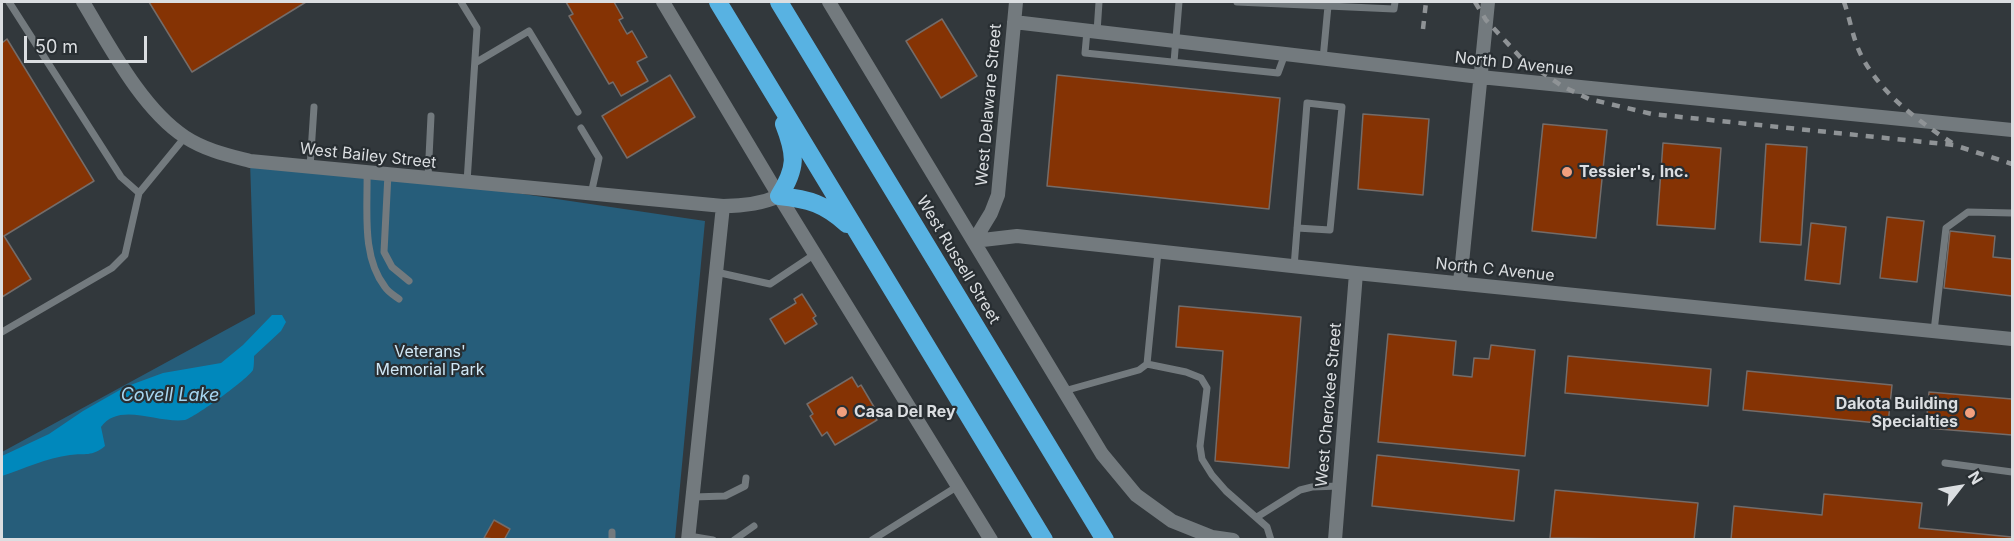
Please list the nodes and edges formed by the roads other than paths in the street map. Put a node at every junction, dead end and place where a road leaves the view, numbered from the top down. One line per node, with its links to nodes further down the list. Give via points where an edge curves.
1 (9, 2): 35 (lane, via 121,177)
2 (83, 2): 29 (street, West Bailey Street, via 144,97)
3 (461, 2): 22 (lane, via 477,28)
4 (663, 2): 37 (street)
5 (718, 2): 19 (highway)
6 (779, 2): 70 (highway, West Russell Street)
7 (832, 2): 41 (street, West Russell Street)
8 (1016, 2): 15 (street, West Delaware Street)
9 (1099, 2): 16 (lane)
10 (1179, 2): 17 (lane)
11 (1237, 2): 14 (lane)
12 (1395, 2): 14 (lane, via 1394,9)
13 (1488, 2): 23 (street)
14 (1328, 6): 20 (lane)
15 (1014, 22): 16 (street, North D Avenue); 41 (street, West Delaware Street, via 998,195 992,213)
16 (1092, 32): 17 (street, North D Avenue); 21 (lane, via 1084,53)
17 (1175, 41): 18 (street, North D Avenue); 21 (lane)
18 (1285, 54): 20 (street, North D Avenue); 21 (lane, via 1278,73)
19 (753, 59): 37 (highway, via 784,123 794,154 794,168); 42 (highway)
20 (1323, 59): 23 (street, North D Avenue)
21 (1174, 62)
22 (475, 63): 25 (lane, via 529,31); 34 (lane)
23 (1480, 77): 28 (street, North D Avenue); 49 (street)
24 (314, 107): 30 (lane)
25 (578, 112)
26 (431, 116): 33 (lane)
27 (581, 128): 36 (lane, via 599,158)
28 (2013, 130)
29 (185, 137): 30 (street, West Bailey Street, via 218,153 250,161); 35 (lane)
30 (310, 167): 31 (street, West Bailey Street)
31 (367, 172): 32 (street, West Bailey Street); 50 (lane, via 372,265 385,288)
32 (388, 174): 33 (street, West Bailey Street); 48 (lane, via 384,252 392,267)
33 (428, 178): 34 (street, West Bailey Street)
34 (467, 182): 36 (street, West Bailey Street)
35 (139, 193): 52 (lane, via 125,255 112,268)
36 (591, 194): 38 (street, West Bailey Street)
37 (780, 196): 38 (street, West Bailey Street, via 743,206); 42 (highway, via 822,205 847,224); 44 (street)
38 (723, 206): 46 (street)
39 (2013, 213): 51 (lane, via 1968,212 1946,228)
40 (1298, 228): 40 (lane, via 1307,103 1342,107 1330,230); 45 (lane)
41 (974, 241): 43 (street, North C Avenue, via 1017,236); 55 (street, West Russell Street)
42 (868, 248): 69 (highway)
43 (1158, 252): 45 (street, North C Avenue); 54 (lane)
44 (815, 254): 46 (lane, via 770,284); 59 (street)
45 (1294, 267): 47 (street, North C Avenue)
46 (716, 272): 61 (street)
47 (1356, 273): 49 (street, North C Avenue); 60 (street, West Cherokee Street)
48 (409, 281)
49 (1460, 283): 51 (street, North C Avenue)
50 (399, 299)
51 (1934, 331): 53 (street, North C Avenue)
52 (2, 332)
53 (2013, 339)
54 (1147, 364): 55 (lane, via 1139,370); 62 (lane, via 1202,378 1207,388 1202,459 1226,490)
55 (1064, 391): 71 (street, West Russell Street, via 1102,454 1136,495 1172,521 1212,537)
56 (1945, 463): 57 (lane)
57 (2013, 472)
58 (746, 478): 61 (lane, via 745,486 725,496)
59 (958, 486): 67 (lane); 68 (street)
60 (1339, 486): 62 (lane, via 1300,490); 73 (street, West Cherokee Street)
61 (693, 497): 64 (street)
62 (1257, 517): 72 (lane, via 1267,526)
63 (754, 526): 66 (lane)
64 (689, 538): 65 (lane)
65 (713, 540)
66 (734, 540)
67 (872, 540)
68 (991, 540)
69 (1044, 540)
70 (1104, 540)
71 (1233, 540)
72 (1271, 540)
73 (1335, 540)

